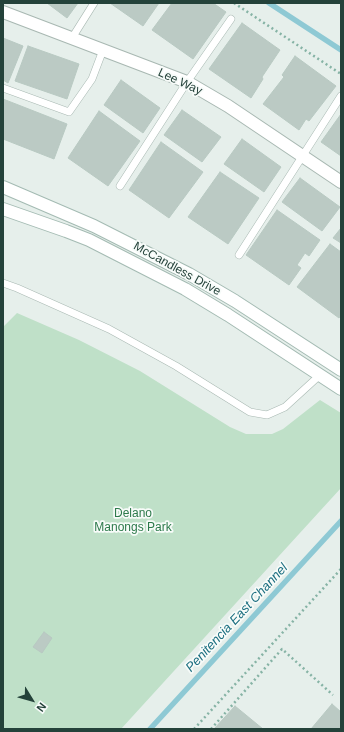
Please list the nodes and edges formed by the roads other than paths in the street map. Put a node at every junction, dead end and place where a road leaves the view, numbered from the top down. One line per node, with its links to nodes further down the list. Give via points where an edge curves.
1 (94, 3): 4 (lane)
2 (3, 12): 4 (main road, Lee Way)
3 (231, 19): 6 (lane)
4 (72, 38): 5 (main road, Lee Way)
5 (103, 50): 6 (main road, Lee Way); 7 (lane, via 92,79 69,112)
6 (186, 82): 9 (main road, Lee Way, via 228,106); 11 (lane)
7 (3, 88)
8 (341, 96): 9 (lane)
9 (302, 156): 10 (main road, Lee Way); 14 (lane)
10 (341, 182)
11 (120, 186)
12 (3, 187): 16 (main road, McCandless Drive, via 94,226 189,274)
13 (3, 209): 17 (main road, McCandless Drive, via 89,240 179,286)
14 (238, 255)
15 (3, 283): 17 (lane, via 109,328 250,412 267,415 285,407)
16 (341, 370)
17 (320, 375): 18 (main road, McCandless Drive)
18 (341, 389)

